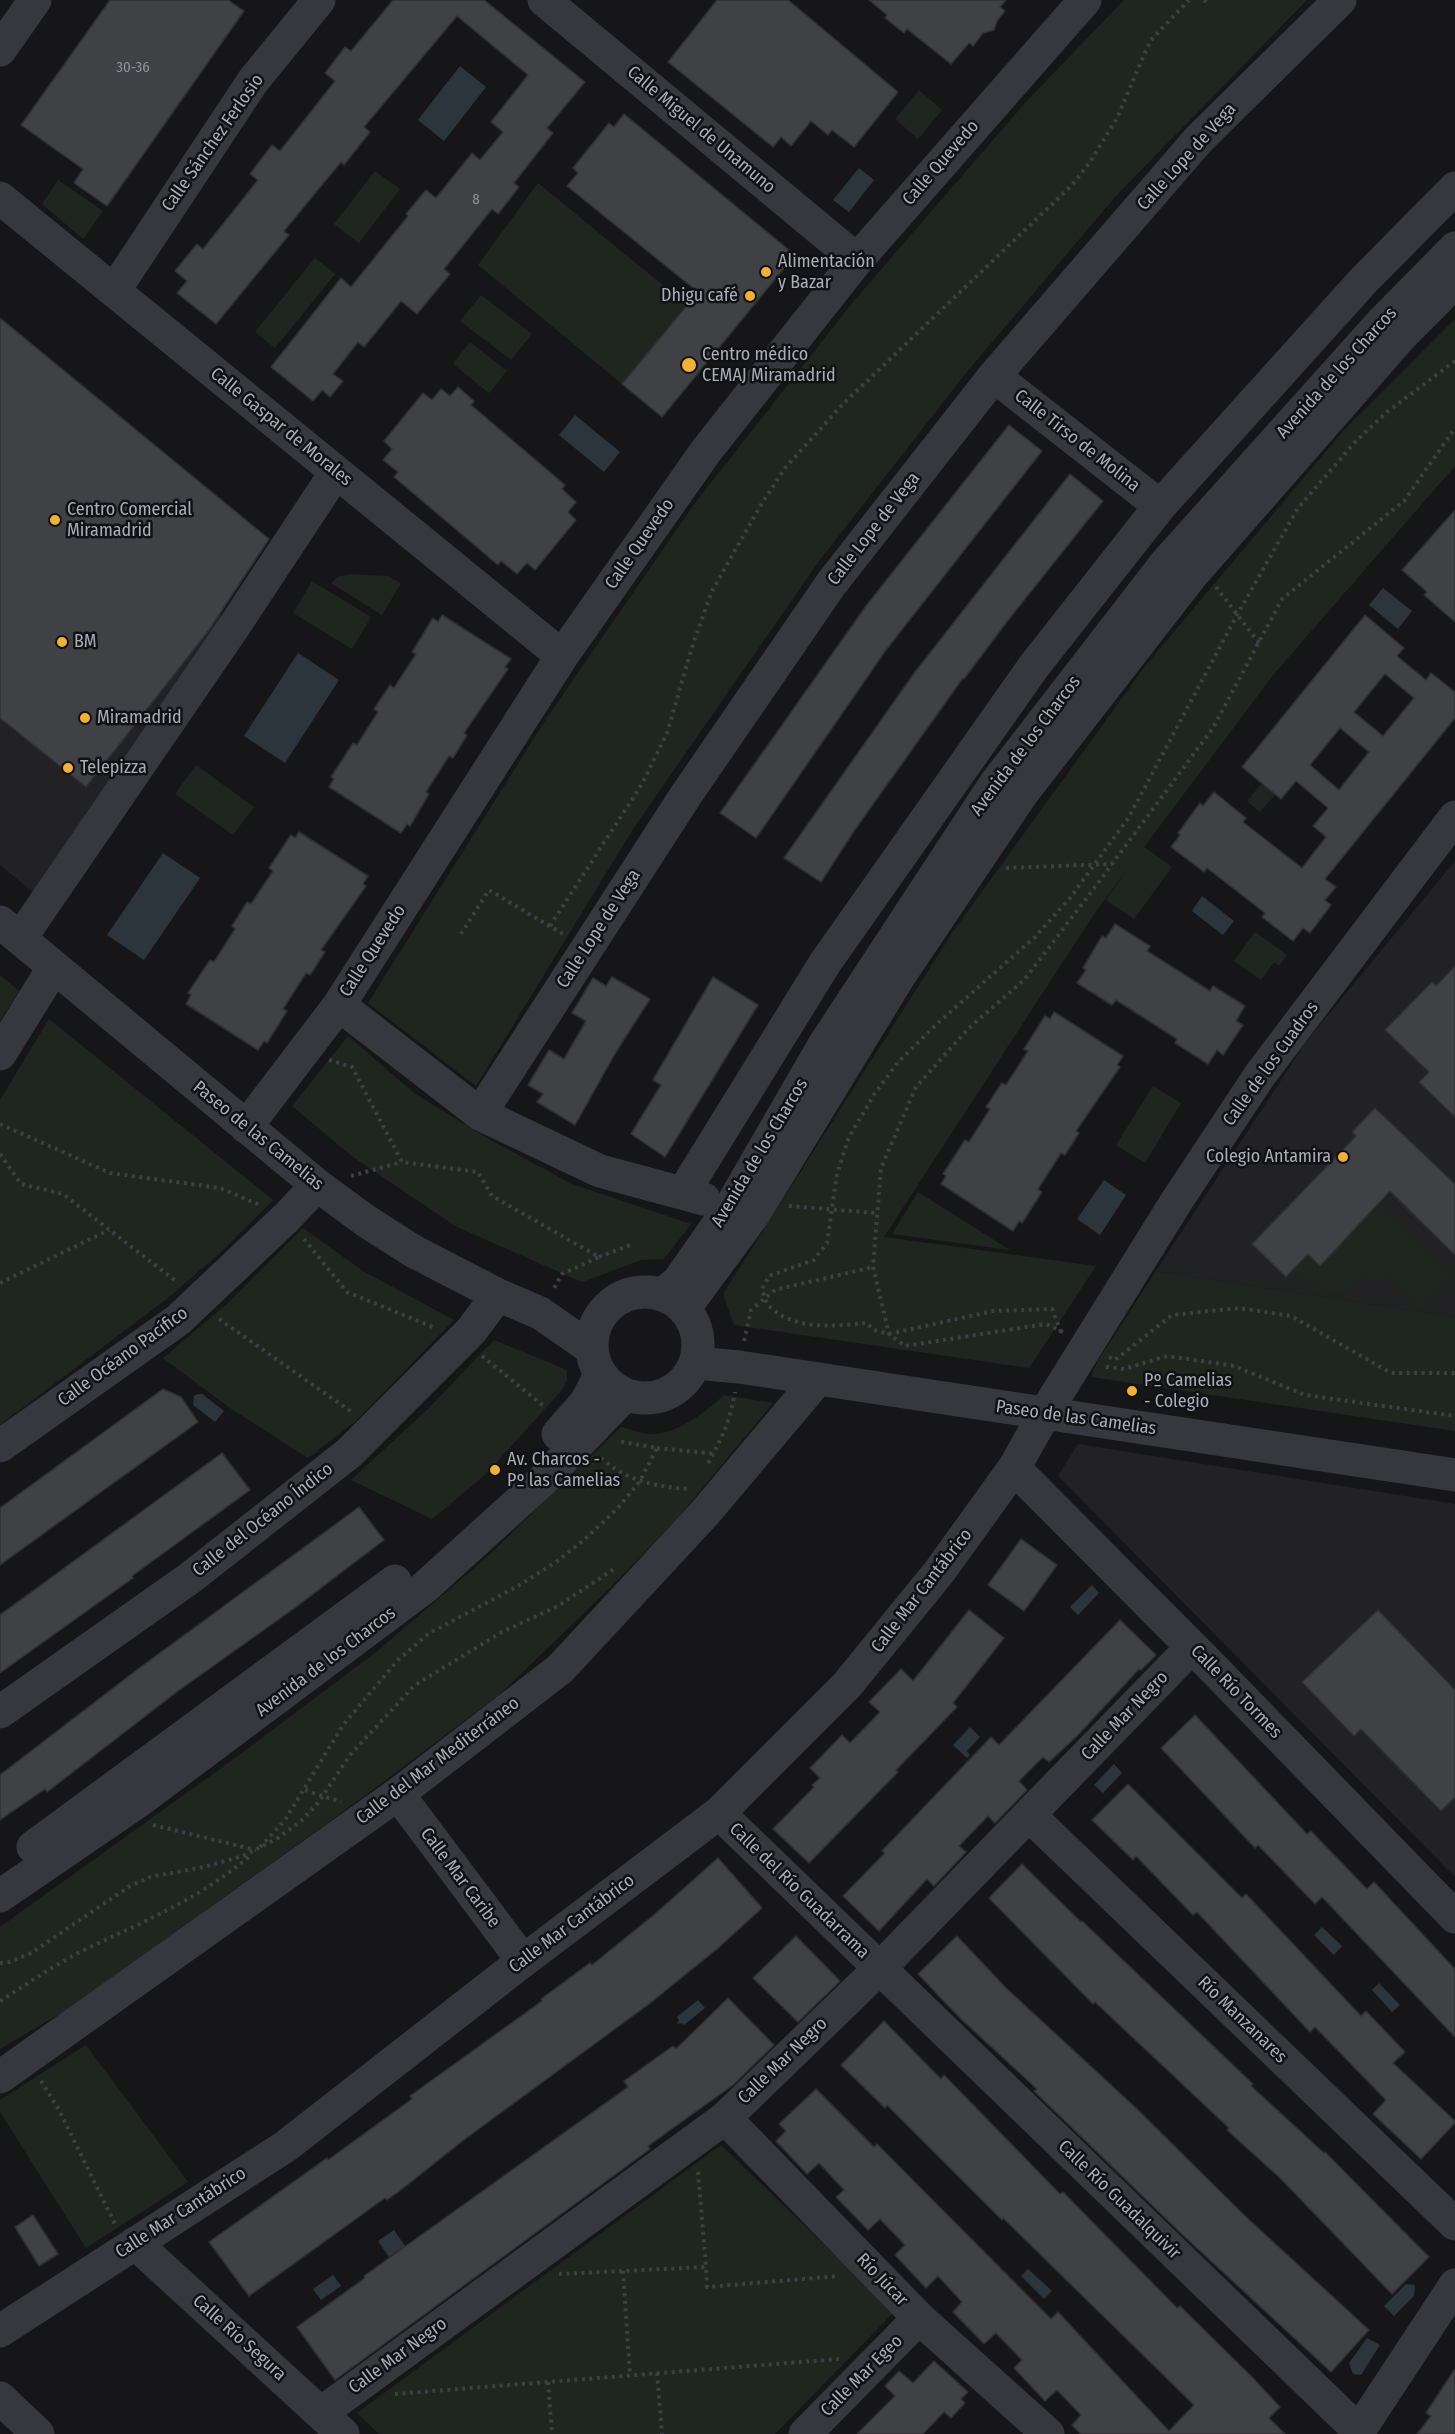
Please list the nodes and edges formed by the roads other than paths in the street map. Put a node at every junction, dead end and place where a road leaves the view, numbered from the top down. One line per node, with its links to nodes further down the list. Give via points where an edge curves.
1 (35, 0): 6 (street)
2 (319, 0): 12 (street, Calle Sánchez Ferlosio, via 253,81)
3 (544, 0): 10 (street, Calle Miguel de Unamuno)
4 (1340, 0): 13 (street, Calle Lope de Vega, via 1199,139)
5 (1074, 3): 10 (street, Calle Quevedo)
6 (0, 50)
7 (1455, 188): 15 (street, Avenida de los Charcos, via 1364,280)
8 (0, 198): 12 (street, Calle Gaspar de Morales)
9 (1455, 248): 26 (street, Avenida de los Charcos, via 1383,321 1165,564 994,784 824,1045)
10 (857, 260): 16 (street, Calle Quevedo, via 706,451)
11 (1455, 282): 26 (street, Avenida de los Charcos, via 1403,334 1191,576 1021,795)
12 (114, 291): 14 (street, Calle Gaspar de Morales)
13 (994, 376): 15 (street, Calle Tirso de Molina); 22 (street, Calle Lope de Vega, via 831,584 686,795)
14 (336, 472): 16 (street, Calle Gaspar de Morales); 18 (street, via 232,628)
15 (1160, 506): 25 (street, Avenida de los Charcos, via 1034,666 911,838 825,963)
16 (562, 656): 20 (street, Calle Quevedo)
17 (1455, 817): 35 (street, Calle de los Cuadros, via 1260,1075 1077,1344)
18 (10, 931): 19 (street, Paseo de las Camelias)
19 (54, 967): 21 (street); 23 (street, Paseo de las Camelias)
20 (339, 1005): 22 (street); 23 (street, Calle Quevedo)
21 (0, 1054)
22 (480, 1114): 25 (street, via 600,1171)
23 (246, 1127): 24 (street, Paseo de las Camelias)
24 (317, 1185): 27 (street, Paseo de las Camelias, via 414,1251); 37 (street, Calle Océano Pacífico, via 178,1320)
25 (683, 1193): 26 (street)
26 (747, 1203): 28 (street, Avenida de los Charcos, via 678,1282)
27 (498, 1295): 29 (street, Paseo de las Camelias); 42 (street, Calle del Océano Índico, via 462,1339 349,1453 190,1578)
28 (674, 1301): 30 (street, via 647,1292 631,1293); 31 (street, via 696,1328)
29 (540, 1313): 30 (street); 33 (street)
30 (601, 1314): 33 (street, via 592,1336)
31 (698, 1354): 32 (street, Paseo de las Camelias); 33 (street, via 682,1384 652,1399)
32 (740, 1360): 34 (street, Paseo de las Camelias); 35 (street, Paseo de las Camelias)
33 (606, 1373): 36 (street, Avenida de los Charcos, via 586,1402)
34 (817, 1380): 35 (street, Paseo de las Camelias); 43 (street, Calle del Mar Mediterráneo, via 704,1514 560,1669)
35 (1049, 1406): 38 (street, Paseo de las Camelias); 39 (street, Calle Mar Cantábrico); 40 (street, Paseo de las Camelias)
36 (578, 1432): 46 (street, Avenida de los Charcos, via 529,1463 412,1569); 47 (street, Avenida de los Charcos, via 543,1480 426,1587 117,1817)
37 (0, 1446)
38 (1455, 1458)
39 (1014, 1468): 41 (street, Calle Río Tormes); 44 (street, Calle Mar Cantábrico, via 939,1572 847,1684)
40 (1455, 1475)
41 (1192, 1647): 45 (street, Calle Mar Negro); 48 (street, Calle Río Tormes)
42 (0, 1712)
43 (398, 1794): 49 (street, Calle Mar Caribe); 51 (street, Calle del Mar Mediterráneo)
44 (719, 1813): 49 (street, Calle Mar Cantábrico); 50 (street, Calle del Río Guadarrama)
45 (1029, 1815): 50 (street, Calle Mar Negro); 53 (street, Río Manzanares)
46 (0, 1871)
47 (0, 1896)
48 (1455, 1917)
49 (523, 1961): 54 (street, Calle Mar Cantábrico, via 286,2146)
50 (880, 1968): 52 (street, Calle Mar Negro); 60 (street, Calle Río Guadalquivir)
51 (0, 2077)
52 (725, 2118): 56 (street, Río Júcar); 59 (street, Calle Mar Negro)
53 (1455, 2224)
54 (131, 2246): 57 (street, Calle Mar Cantábrico); 59 (street, Calle Río Segura)
55 (1455, 2284): 60 (street)
56 (919, 2318): 62 (street, Calle Mar Egeo); 63 (street, Río Júcar)
57 (0, 2331)
58 (0, 2398): 61 (street)
59 (332, 2423)
60 (1358, 2433)
61 (38, 2434)
62 (805, 2434)
63 (1048, 2434)

